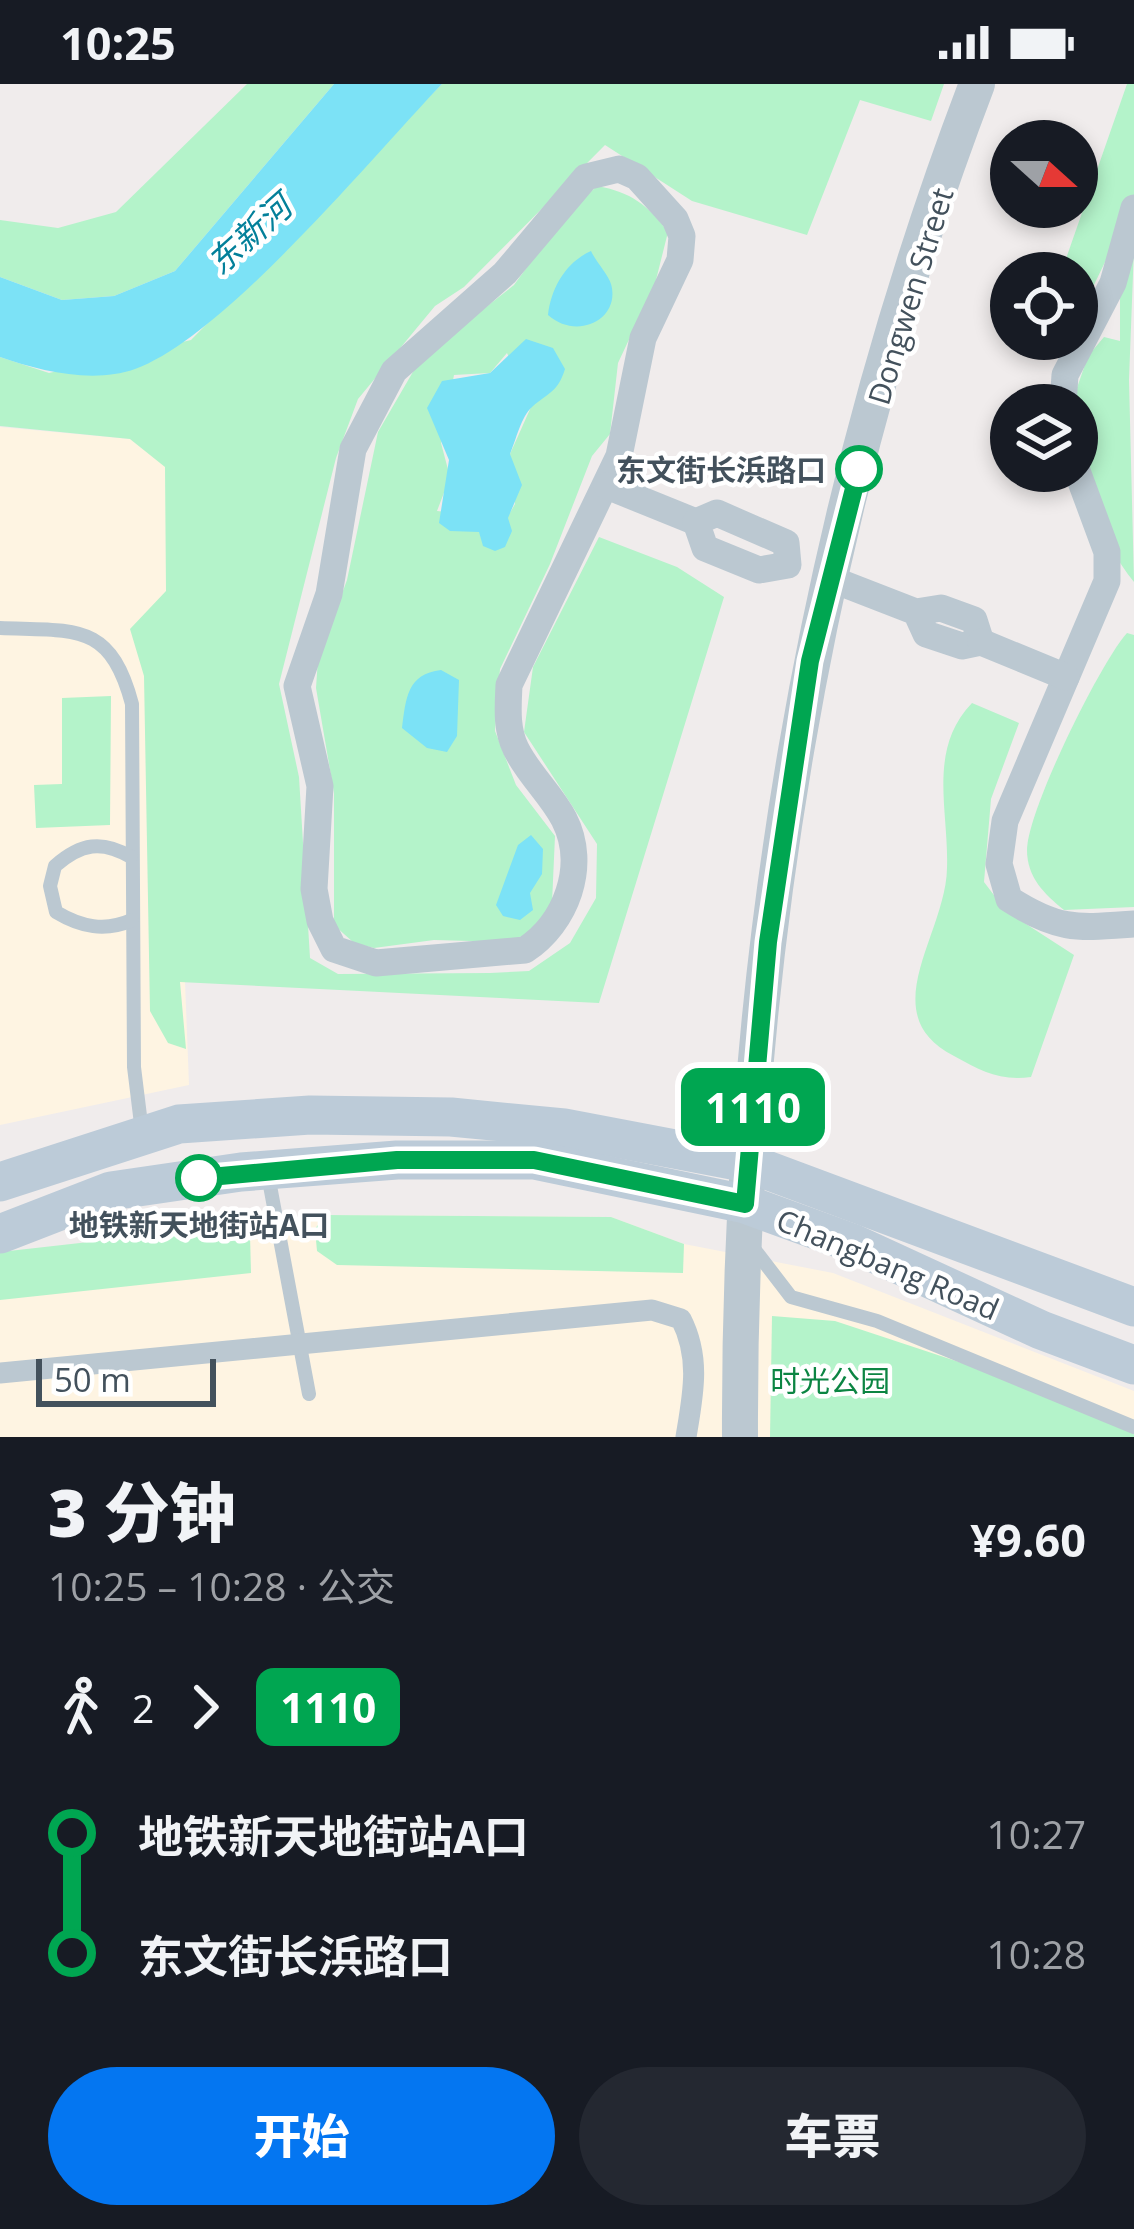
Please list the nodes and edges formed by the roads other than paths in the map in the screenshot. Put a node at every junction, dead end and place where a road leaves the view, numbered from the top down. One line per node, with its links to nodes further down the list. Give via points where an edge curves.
1 (977, 84): 7 (street, Dongwen Street, via 890,348)
2 (1134, 208): 3 (street, via 1113,283)
3 (1065, 384)
4 (607, 485): 4 (street, via 643,338 674,277 682,236 650,189 619,169 586,177 505,273 394,371 353,449 329,594 297,686 320,786 314,890 334,949 376,963 498,956 525,950 555,919 575,870 574,846 515,747 509,685); 6 (street, via 696,522 717,513 773,534 786,543)
5 (1085, 492): 9 (street, via 1107,552 1108,580)
6 (788, 565): 7 (lane)
7 (831, 578): 9 (street, via 916,612 941,608 974,620 981,642); 14 (street, Dongwen Street, via 810,661 768,942)
8 (0, 628): 10 (lane, via 76,633 121,662 132,704)
9 (1066, 676): 12 (street, via 1018,782 998,865 1009,899 1036,917 1066,929)
10 (131, 857): 11 (lane); 11 (lane, via 88,845 56,866 50,886 56,912 73,922 113,928)
11 (131, 920): 13 (lane)
12 (1134, 924)
13 (142, 1132): 14 (main road, Changbang Road, via 310,1114 451,1117 564,1128); 16 (main road, Changbang Road)
14 (748, 1163): 17 (street, Dongwen Street); 19 (main road, Changbang Road)
15 (267, 1170): 17 (main road, Changbang Road, via 534,1160); 18 (main road, Changbang Road, via 111,1191); 20 (lane)
16 (0, 1183)
17 (744, 1219): 21 (main road, Changbang Road, via 852,1243); 24 (lane, via 791,1297 878,1321); 26 (street, Dongwen Street)
18 (0, 1234)
19 (1134, 1307)
20 (301, 1342): 22 (street); 23 (lane); 25 (street, via 652,1310 680,1319 690,1337 696,1377)
21 (1134, 1365)
22 (0, 1373)
23 (309, 1394)
24 (1134, 1427)
25 (686, 1437)
26 (740, 1437)

